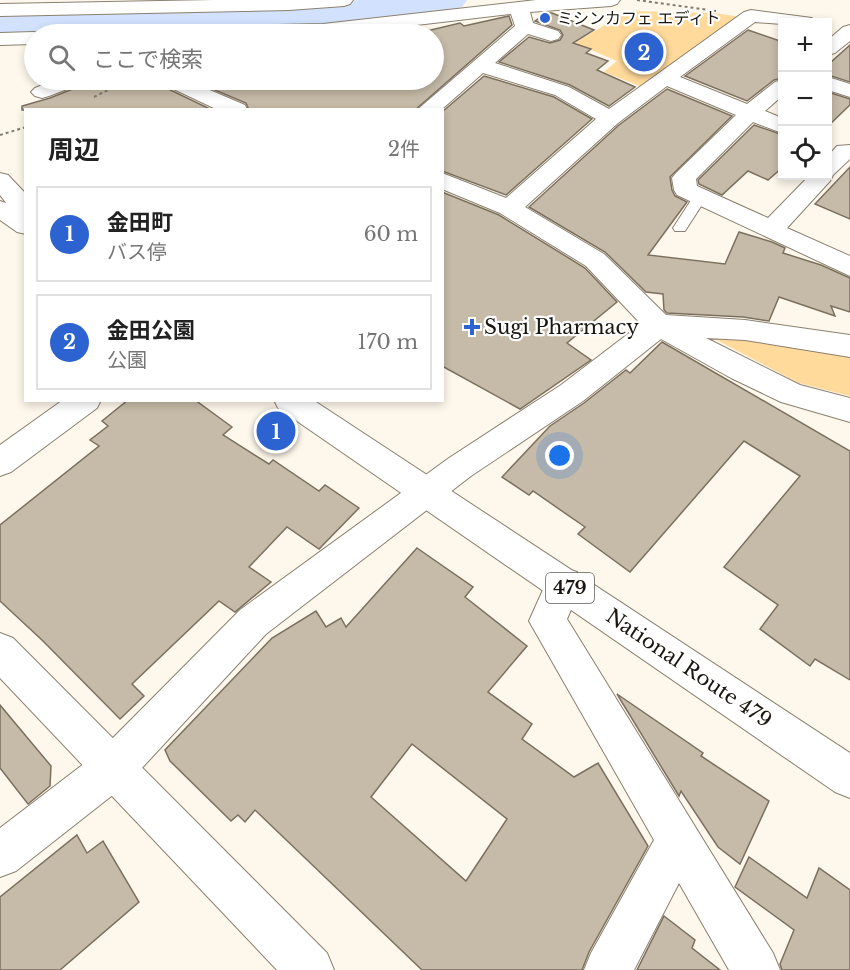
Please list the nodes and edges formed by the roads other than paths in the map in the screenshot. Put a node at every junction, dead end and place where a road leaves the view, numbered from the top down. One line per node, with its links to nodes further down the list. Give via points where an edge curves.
1 (102, 0): 4 (main road)
2 (344, 0): 4 (main road)
3 (611, 0): 6 (main road, via 570,2)
4 (37, 9): 5 (main road)
5 (0, 10)
6 (522, 17): 8 (main road); 10 (main road); 14 (main road)
7 (778, 18): 15 (main road, via 751,16)
8 (410, 24)
9 (843, 34): 13 (main road)
10 (551, 35)
11 (3, 39): 12 (main road)
12 (24, 40)
13 (832, 45)
14 (480, 65): 23 (main road); 25 (main road, via 562,91)
15 (665, 78): 24 (main road); 25 (main road)
16 (832, 85): 21 (main road)
17 (47, 90): 20 (main road)
18 (192, 90): 22 (main road)
19 (778, 90): 24 (main road)
20 (42, 92)
21 (850, 92)
22 (233, 108)
23 (429, 108)
24 (750, 113): 26 (main road); 32 (main road, via 684,178 686,190)
25 (610, 118): 33 (main road)
26 (778, 124)
27 (841, 149): 28 (main road)
28 (832, 163)
29 (0, 180): 35 (main road, via 19,202)
30 (818, 180): 40 (main road)
31 (444, 181): 33 (main road)
32 (700, 197): 39 (lane); 40 (main road)
33 (509, 208): 42 (main road, via 595,260)
34 (0, 209): 37 (main road)
35 (24, 218)
36 (0, 220): 38 (main road)
37 (24, 224)
38 (24, 225)
39 (680, 228)
40 (771, 230): 41 (main road)
41 (850, 267)
42 (659, 325): 43 (main road, via 745,330); 46 (main road, via 792,394); 48 (main road, via 572,393)
43 (850, 346)
44 (83, 402): 47 (main road)
45 (292, 402): 48 (main road, National Route 479 / 479)
46 (850, 410)
47 (0, 463)
48 (426, 493): 49 (main road, National Route 479 / 479); 51 (main road, via 253,622)
49 (564, 584): 52 (main road, National Route 479 / 479); 53 (main road, via 548,621)
50 (0, 651): 51 (main road)
51 (113, 768): 54 (main road); 55 (main road)
52 (850, 777)
53 (679, 839): 56 (main road); 57 (main road)
54 (0, 855)
55 (309, 970)
56 (608, 970)
57 (756, 970)

